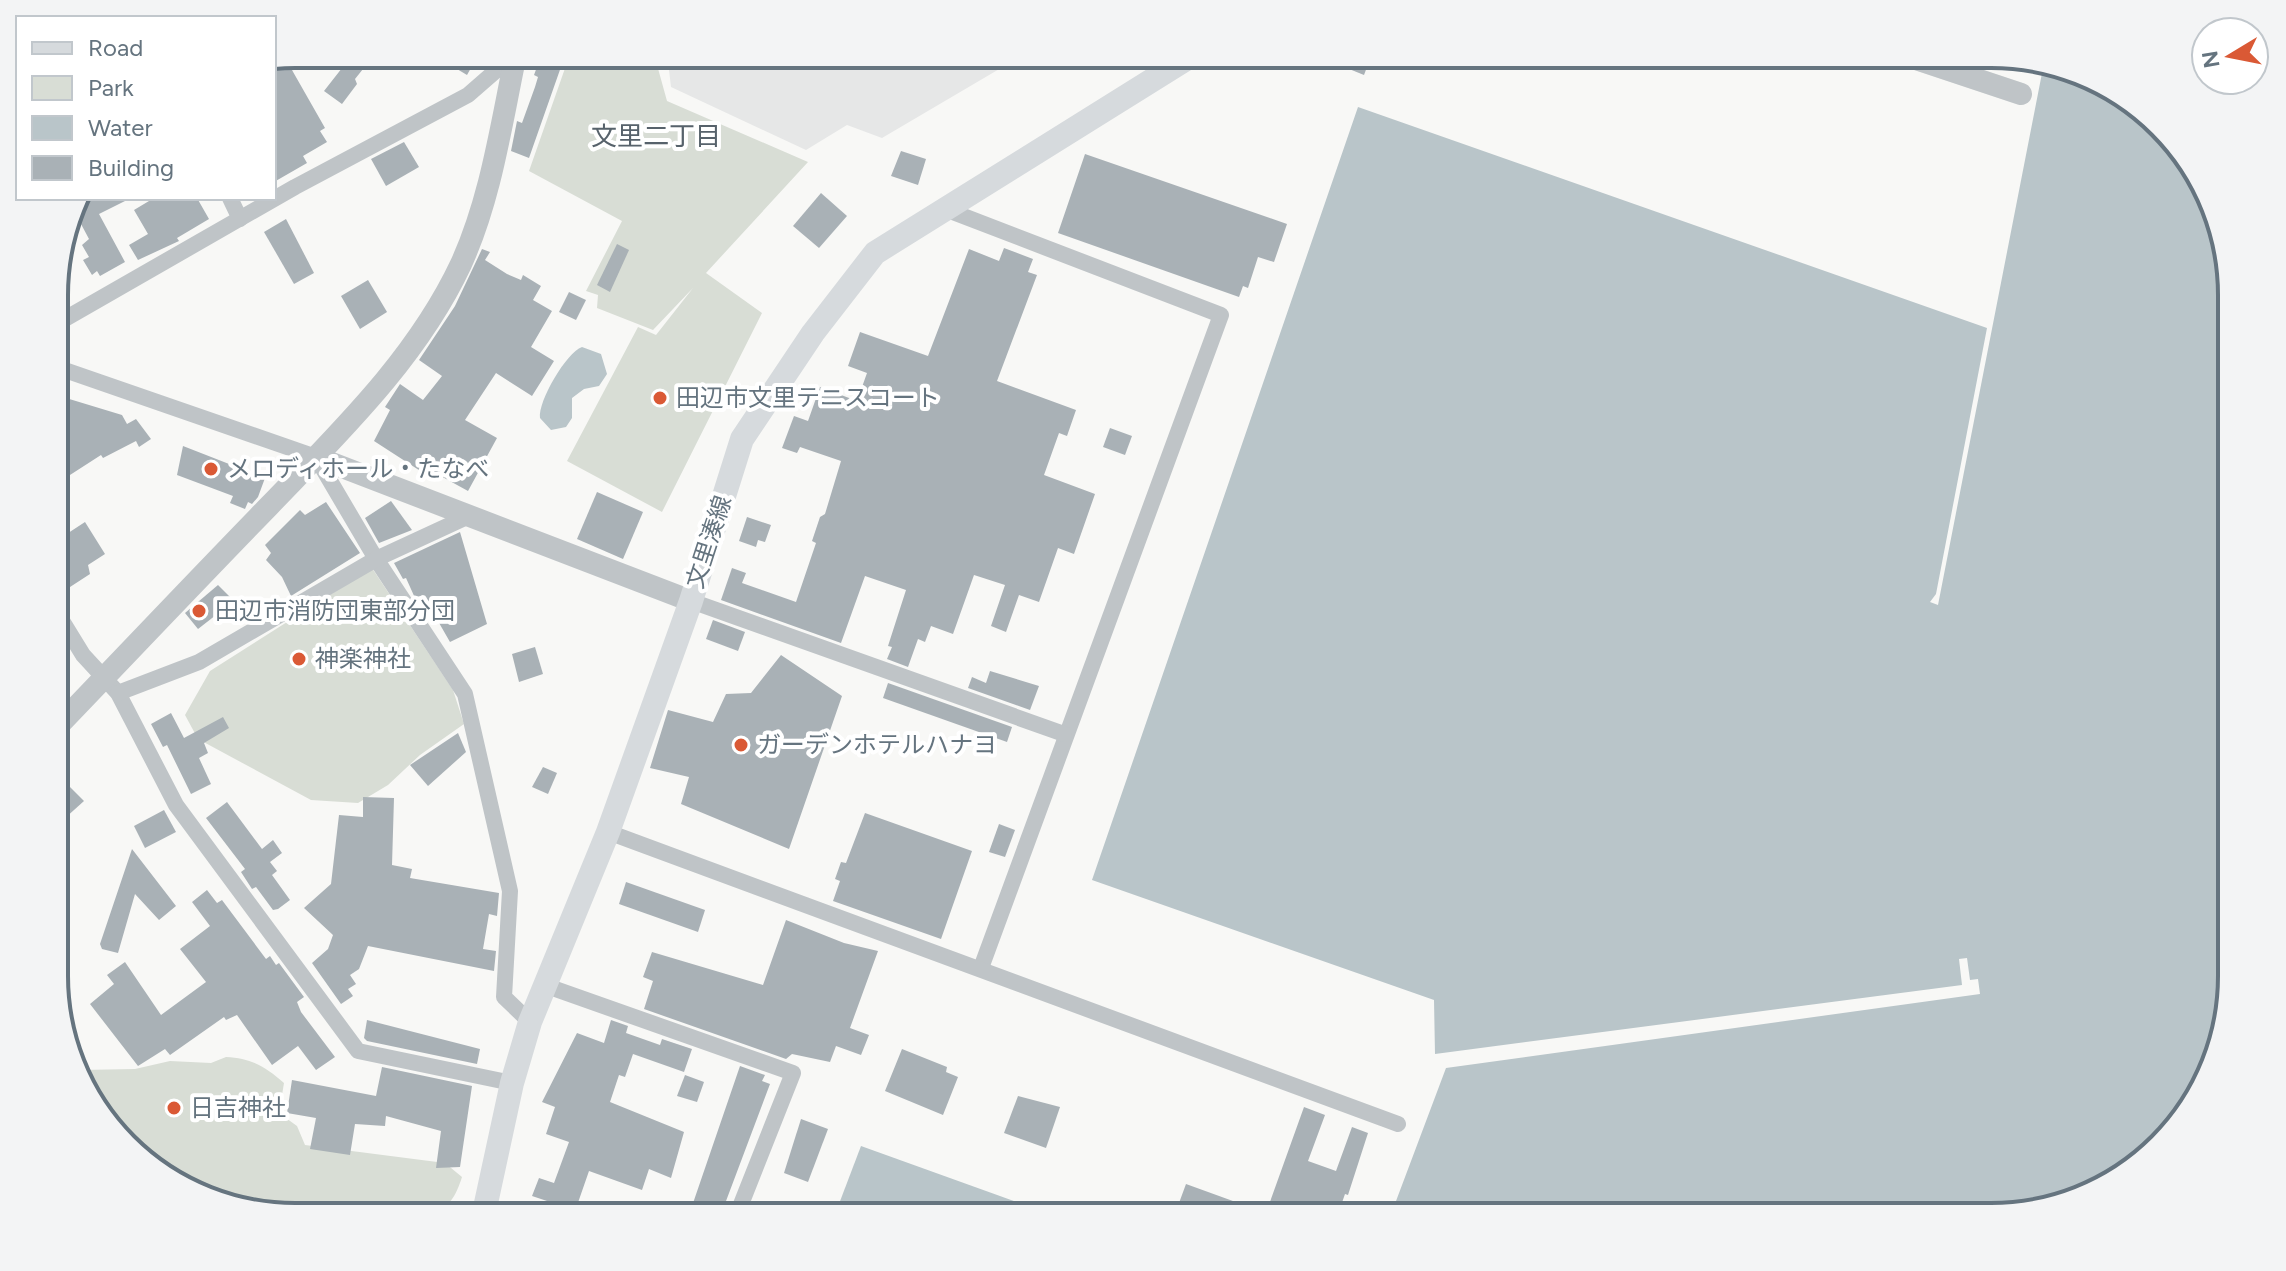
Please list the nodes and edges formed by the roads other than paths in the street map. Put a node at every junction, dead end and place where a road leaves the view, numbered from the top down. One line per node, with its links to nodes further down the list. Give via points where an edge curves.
1 (499, 68): 6 (street, via 468,95)
2 (512, 68): 13 (street, via 483,210 460,266 396,368)
3 (1172, 68): 9 (main road, 文里湊線)
4 (1943, 68): 5 (street)
5 (2021, 94)
6 (276, 199)
7 (231, 200): 10 (street)
8 (275, 200): 10 (street)
9 (945, 209): 16 (main road, 文里湊線, via 875,253 742,439); 20 (street, via 1221,315)
10 (240, 219): 11 (street)
11 (68, 317)
12 (68, 371): 13 (street)
13 (316, 457): 14 (street); 15 (street); 18 (street)
14 (469, 516): 15 (street); 16 (street)
15 (376, 559): 18 (street, via 199,662); 24 (street, via 465,694 510,891 504,997)
16 (691, 601): 20 (street); 21 (main road, 文里湊線)
17 (68, 631): 18 (street)
18 (111, 685): 19 (street); 25 (street, via 176,805 358,1051)
19 (68, 719)
20 (1064, 734): 22 (street)
21 (608, 832): 22 (street); 23 (main road, 文里湊線)
22 (981, 968): 26 (street)
23 (544, 985): 24 (main road, 文里湊線); 28 (street, via 793,1073)
24 (530, 1022): 25 (main road, 文里湊線)
25 (512, 1083): 27 (main road, 文里湊線)
26 (1398, 1124)
27 (486, 1203)
28 (742, 1203)

